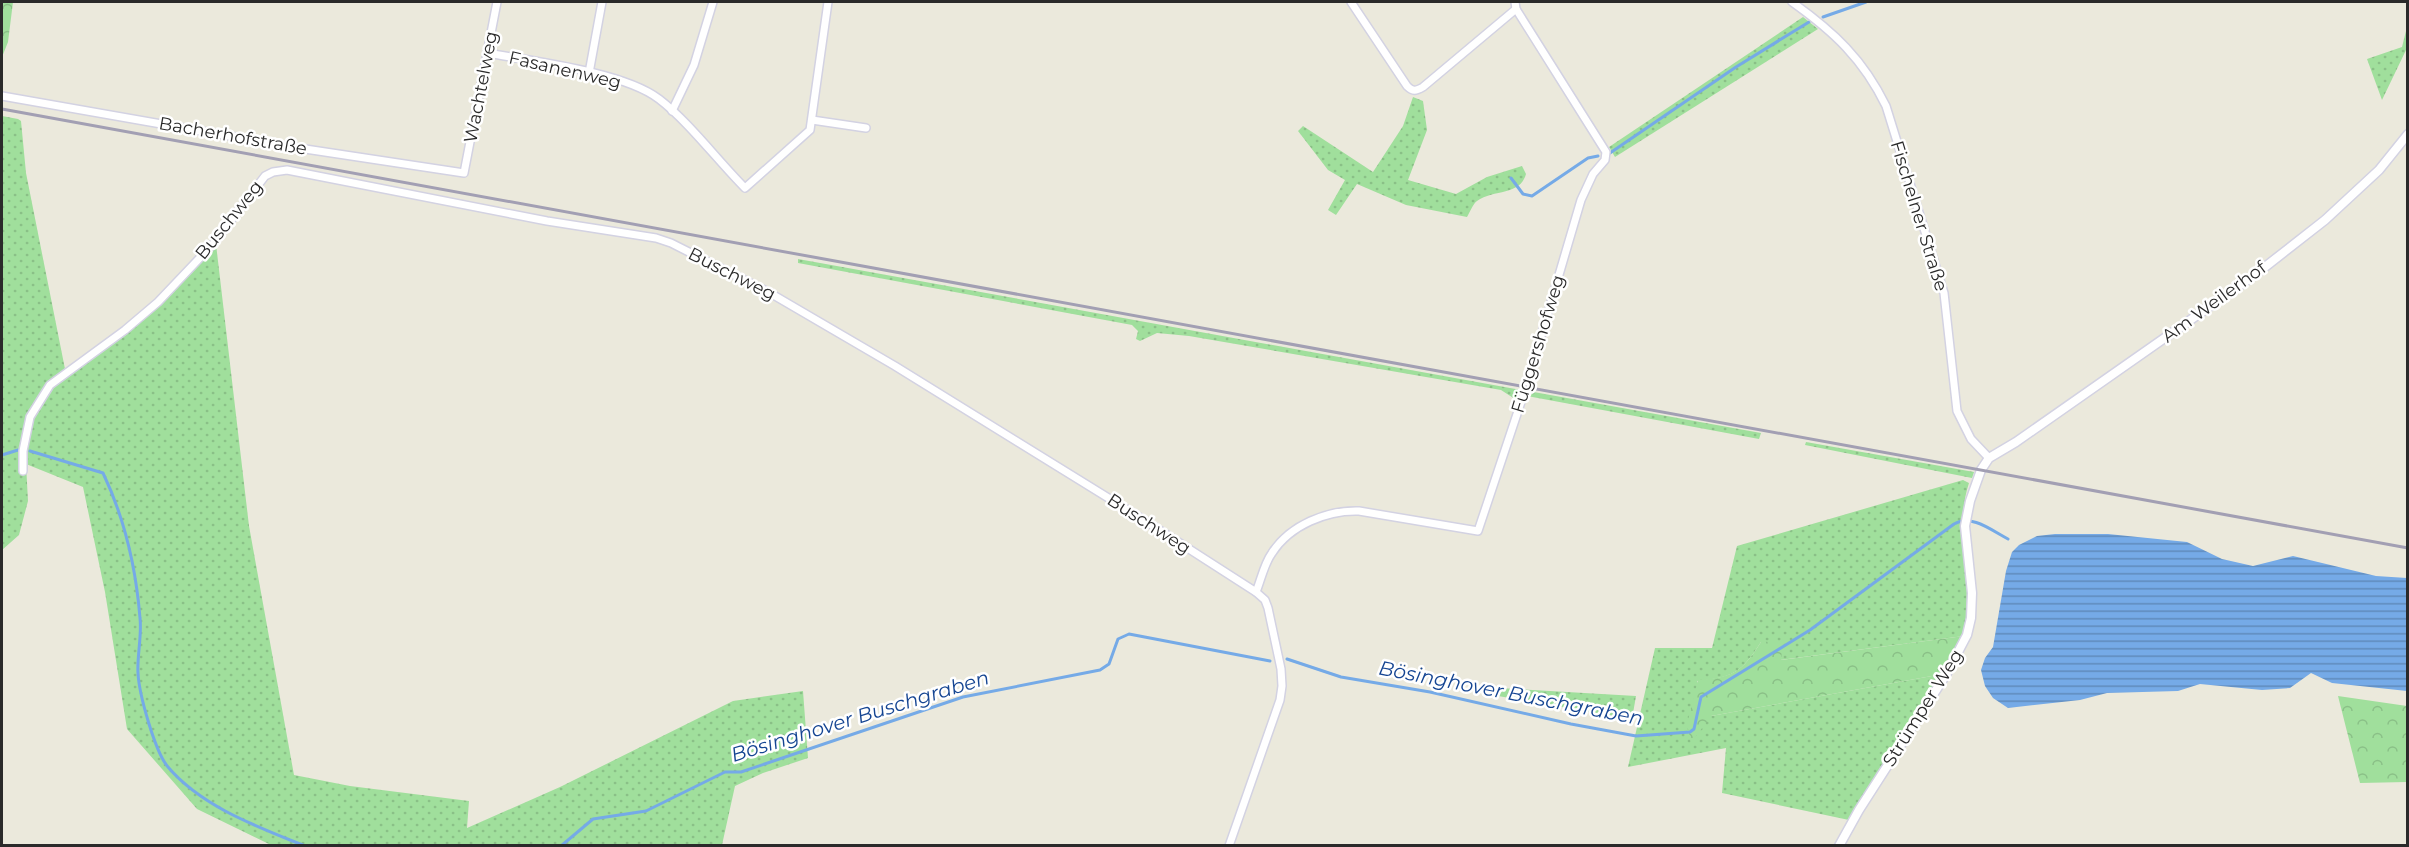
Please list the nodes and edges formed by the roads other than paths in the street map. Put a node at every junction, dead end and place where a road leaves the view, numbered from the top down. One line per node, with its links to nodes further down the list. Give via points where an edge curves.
1 (496, 2): 8 (street, Wachtelweg)
2 (602, 2): 9 (street)
3 (713, 2): 11 (street, via 694,65)
4 (828, 2): 12 (street)
5 (1351, 2): 7 (street, via 1407,86 1416,91)
6 (1792, 2): 16 (street, Fischelner Straße, via 1848,48 1876,85 1886,106 1944,293 1957,411 1971,439)
7 (1516, 5): 18 (street, Függershofweg, via 1606,152 1605,160 1583,193 1526,387 1478,531 1359,511 1326,514 1294,531 1272,552)
8 (487, 53): 9 (street, Fasanenweg); 15 (street, Wachtelweg)
9 (588, 73): 11 (street, Fasanenweg, via 638,88)
10 (2, 96): 15 (street, Bacherhofstraße)
11 (672, 111): 12 (street, Fasanenweg, via 745,188 810,130)
12 (812, 120): 13 (street)
13 (866, 128)
14 (2408, 134): 16 (street, Am Weilerhof, via 2379,170 2325,220 2256,274)
15 (464, 173)
16 (1989, 458): 20 (street, Strümper Weg, via 1966,514 1972,593 1967,635)
17 (23, 471): 18 (street, Buschweg, via 30,417 50,385 158,302 213,244 265,176 287,170 671,243 770,293 895,366)
18 (1256, 592): 19 (street, via 1269,608 1282,686)
19 (1229, 846)
20 (1839, 846)

